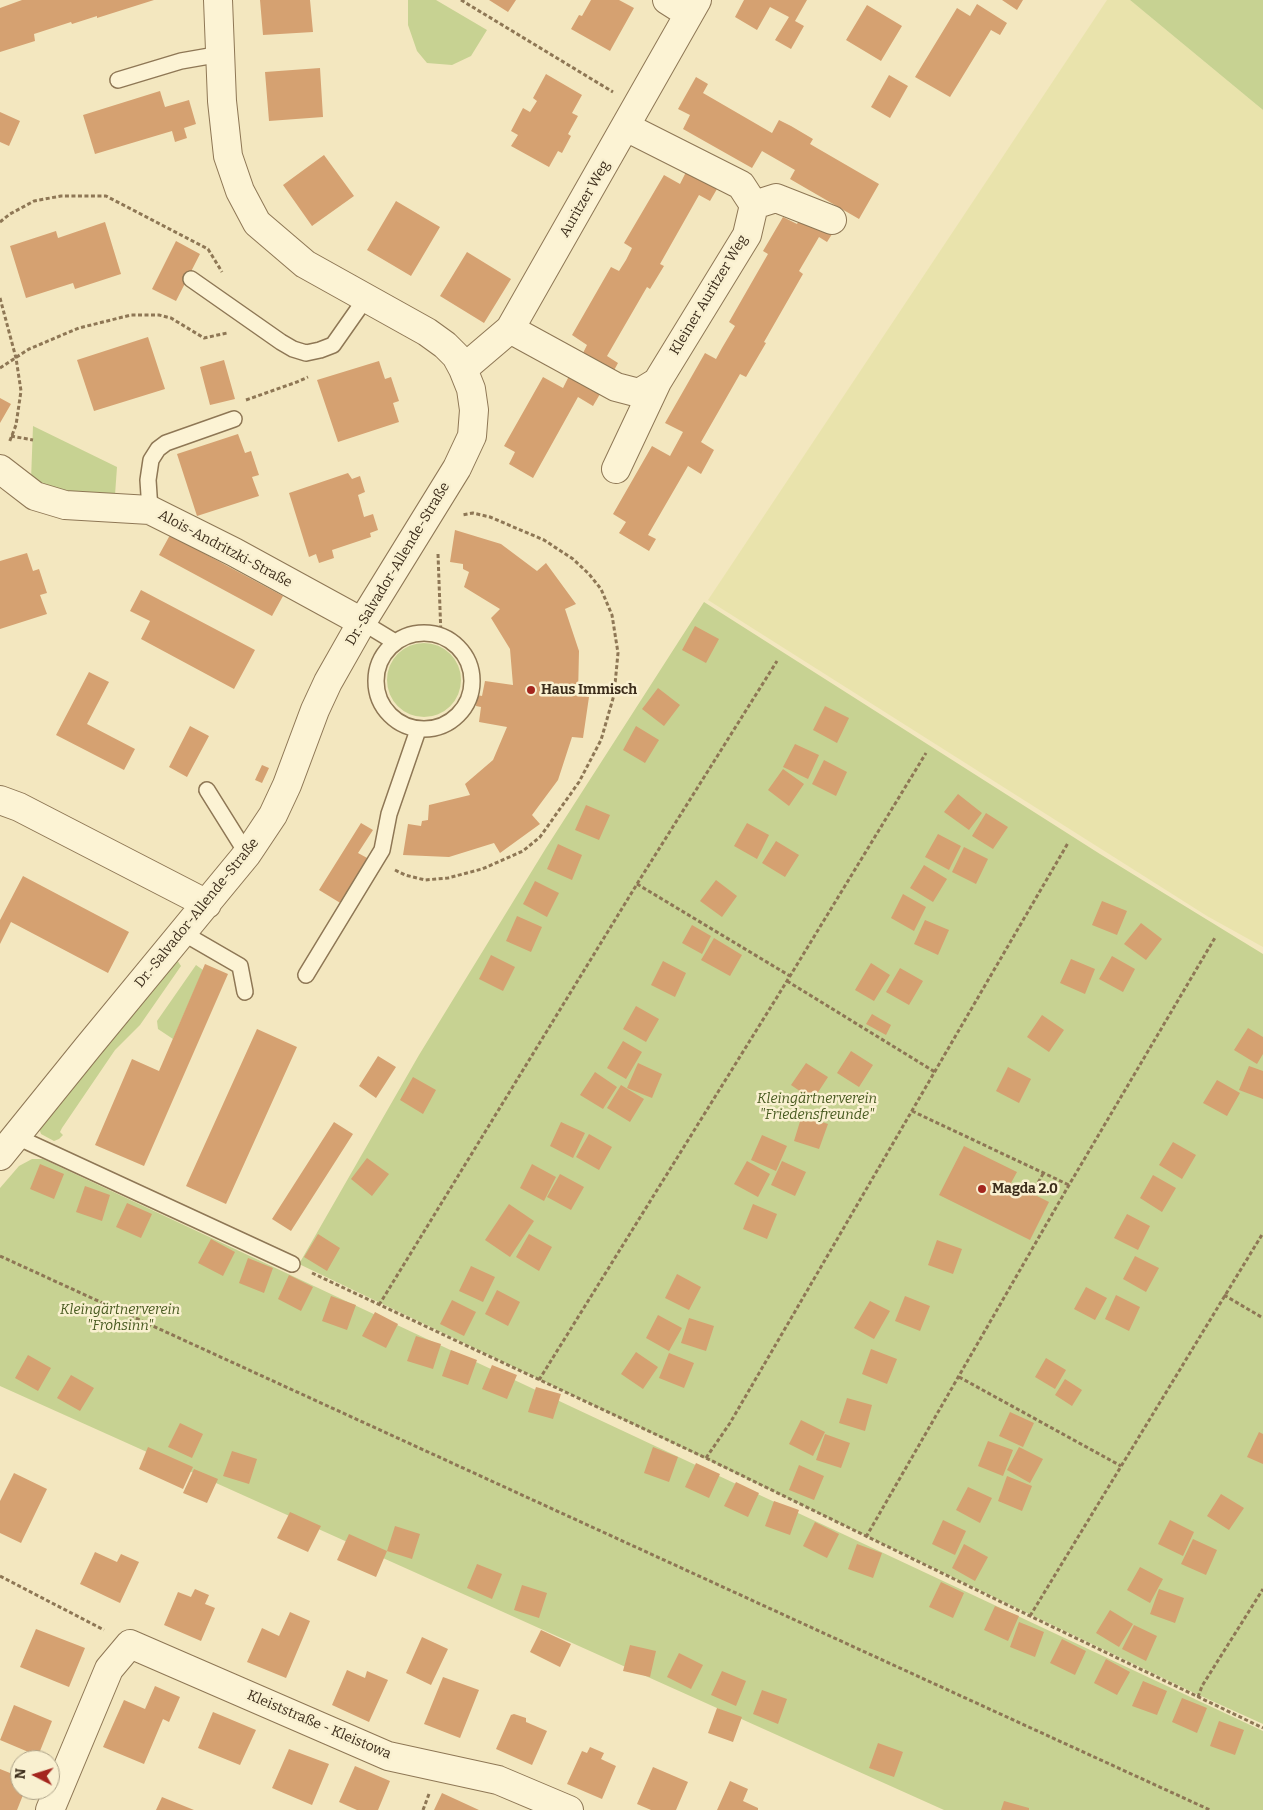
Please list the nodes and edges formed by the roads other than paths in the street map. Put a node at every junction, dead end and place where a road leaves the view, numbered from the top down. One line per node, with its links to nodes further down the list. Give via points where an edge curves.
1 (218, 0): 3 (street)
2 (684, 5): 5 (street, Auritzer Weg)
3 (220, 54): 4 (lane, via 181,61); 9 (street, via 228,156 240,191 257,223 305,264)
4 (118, 80)
5 (631, 117): 6 (street, via 741,185); 10 (street, Auritzer Weg)
6 (754, 205): 7 (street, via 776,198); 12 (street, Kleiner Auritzer Weg, via 747,235)
7 (832, 220)
8 (191, 279): 9 (lane, via 293,349 306,353 333,344)
9 (366, 298): 11 (street, via 445,345)
10 (510, 329): 11 (street, Auritzer Weg); 12 (street, via 616,387 639,393)
11 (463, 369): 17 (street, Dr.-Salvador-Allende-Straße, via 471,389 474,410 472,436 457,468)
12 (657, 382): 15 (street, Kleiner Auritzer Weg)
13 (234, 419): 16 (lane, via 166,443 158,449 151,460 148,480)
14 (0, 469): 16 (street, Alois-Andritzki-Straße, via 35,496 65,505)
15 (616, 469)
16 (150, 510): 17 (street, Alois-Andritzki-Straße)
17 (362, 622): 18 (lane); 22 (street, Dr.-Salvador-Allende-Straße, via 315,710 273,815)
18 (396, 642): 19 (lane, via 384,654 377,669 375,685 379,701 388,715 402,725); 19 (lane, via 410,635 440,636 454,644 470,669 472,685 460,713 448,723)
19 (418, 730): 25 (lane, via 389,814 382,850)
20 (207, 790): 22 (lane)
21 (0, 800): 23 (street)
22 (247, 854): 23 (street, Dr.-Salvador-Allende-Straße)
23 (207, 904): 24 (street, Dr.-Salvador-Allende-Straße)
24 (183, 933): 26 (lane, via 240,966); 27 (street, Dr.-Salvador-Allende-Straße)
25 (306, 975)
26 (246, 992)
27 (8, 1146): 28 (lane)
28 (292, 1264)
29 (50, 1810): 30 (street, Kleiststraße - Kleistowa, via 110,1669 130,1644 388,1756 498,1780)
30 (569, 1810)

